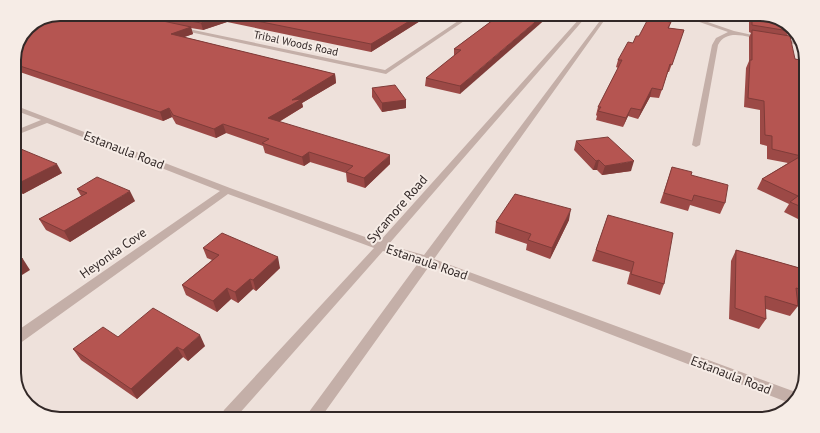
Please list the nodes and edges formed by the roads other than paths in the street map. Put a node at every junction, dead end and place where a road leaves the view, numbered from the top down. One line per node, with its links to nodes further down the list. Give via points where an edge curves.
1 (461, 21): 5 (street, Tribal Woods Road, via 386,72)
2 (579, 21): 13 (street, Sycamore Road)
3 (602, 21): 14 (street)
4 (699, 21): 6 (street)
5 (170, 27)
6 (733, 32): 7 (street); 11 (street, via 718,39 715,45)
7 (795, 43)
8 (21, 110): 9 (street, Estanaula Road)
9 (47, 120): 10 (street); 12 (street, Estanaula Road)
10 (21, 131)
11 (696, 145)
12 (227, 190): 13 (street, Estanaula Road); 15 (street, Heyonka Cove)
13 (381, 246): 14 (street, Estanaula Road); 17 (street, Sycamore Road)
14 (427, 260): 16 (street, Estanaula Road); 18 (street)
15 (21, 335)
16 (791, 397)
17 (232, 412)
18 (316, 412)

